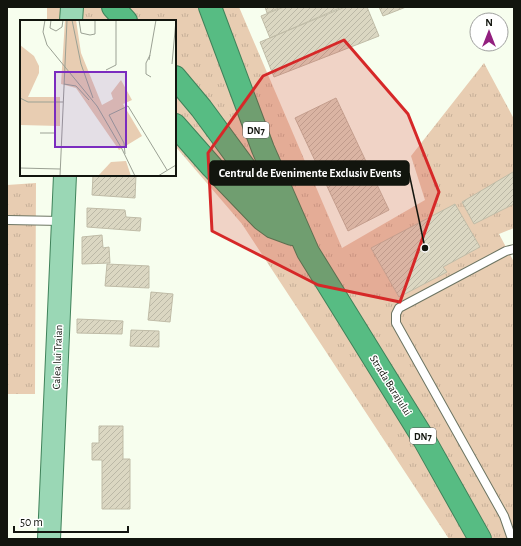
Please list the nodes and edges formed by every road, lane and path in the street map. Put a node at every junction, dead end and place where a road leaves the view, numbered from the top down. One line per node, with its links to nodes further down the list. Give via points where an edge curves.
1 (72, 7): 4 (main road)
2 (113, 7): 5 (highway)
3 (210, 7): 13 (highway, DN7, via 266,156)
4 (72, 20)
5 (125, 20)
6 (176, 78): 11 (highway, DN7, via 201,108)
7 (176, 125): 11 (highway, via 262,219 273,227)
8 (65, 176): 10 (main road, Calea lui Traian)
9 (7, 220): 10 (lane)
10 (63, 221): 14 (main road, Calea lui Traian)
11 (293, 234): 13 (highway, DN7)
12 (514, 249): 16 (lane, via 399,308 396,314 396,323 504,516)
13 (308, 252): 15 (highway, Strada Barajului / DN7, via 425,440)
14 (49, 539)
15 (480, 539)
16 (512, 539)

